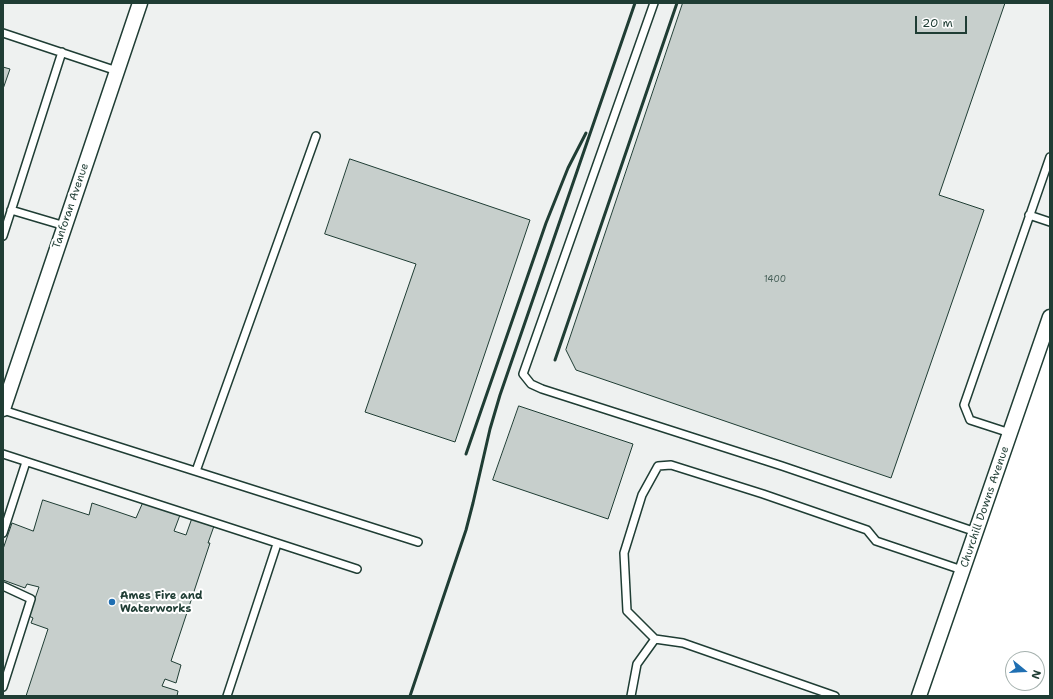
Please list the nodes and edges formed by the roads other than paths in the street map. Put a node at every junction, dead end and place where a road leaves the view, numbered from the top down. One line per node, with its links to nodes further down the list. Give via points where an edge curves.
1 (140, 3): 5 (street, Tanforan Avenue)
2 (654, 3): 19 (lane, via 523,374 531,384 542,389)
3 (3, 32): 4 (lane)
4 (62, 52): 5 (lane); 8 (lane)
5 (117, 71): 11 (street, Tanforan Avenue)
6 (316, 136): 18 (lane)
7 (1050, 157): 9 (lane)
8 (11, 210): 11 (lane); 12 (lane)
9 (1029, 215): 10 (lane); 15 (lane, via 964,405 970,420)
10 (1050, 222)
11 (65, 226): 14 (street, Tanforan Avenue)
12 (3, 236)
13 (1050, 317): 15 (street, Churchill Downs Avenue)
14 (3, 409): 18 (lane)
15 (1010, 433): 19 (street, Churchill Downs Avenue)
16 (3, 454): 17 (lane)
17 (26, 462): 20 (lane); 22 (lane)
18 (196, 471): 21 (lane)
19 (976, 532): 24 (street, Churchill Downs Avenue)
20 (3, 534)
21 (418, 542)
22 (278, 544): 23 (lane); 28 (lane)
23 (356, 569)
24 (962, 570): 26 (lane, via 876,541 867,530 771,496 671,465 658,466 642,494 624,553 627,611); 31 (street, Churchill Downs Avenue)
25 (3, 586): 27 (lane, via 31,599)
26 (655, 639): 29 (lane, via 637,664); 30 (lane, via 683,643)
27 (3, 687)
28 (227, 696)
29 (631, 696)
30 (835, 696)
31 (919, 696)

